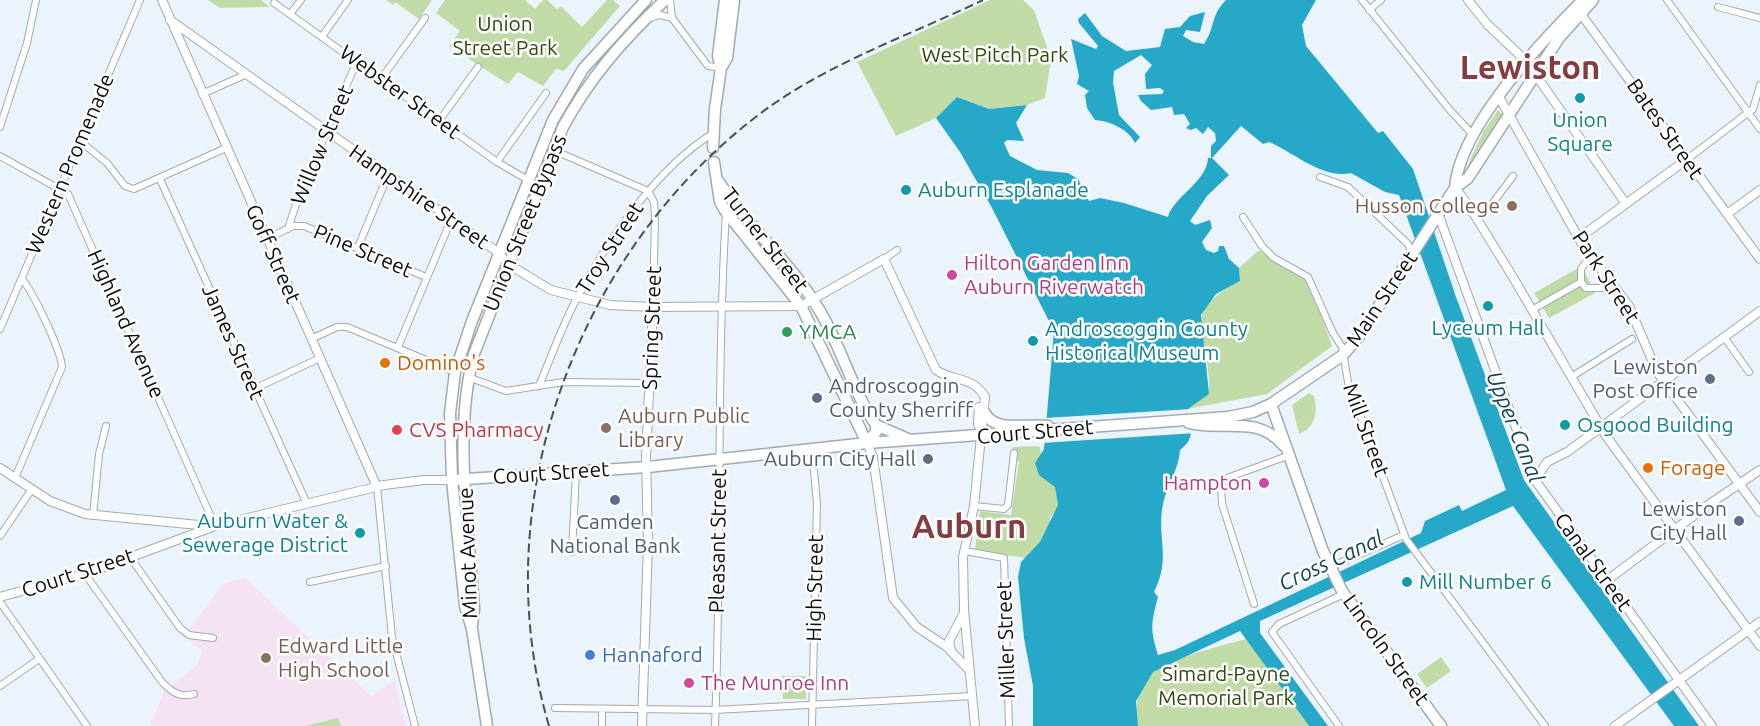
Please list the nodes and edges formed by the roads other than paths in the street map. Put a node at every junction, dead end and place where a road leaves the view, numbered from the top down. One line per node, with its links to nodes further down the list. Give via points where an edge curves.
1 (36, 0): 41 (street, via 27,43)
2 (140, 0): 46 (street, Western Promenade)
3 (162, 0): 25 (street, Goff Street)
4 (301, 0): 20 (street)
5 (348, 0): 26 (street)
6 (646, 0): 47 (highway, Union Street Bypass, via 583,69)
7 (665, 0): 22 (highway, Union Street Bypass)
8 (670, 0): 23 (street)
9 (725, 0): 30 (highway, via 718,56)
10 (734, 0): 30 (highway, via 727,58)
11 (1362, 0): 19 (street)
12 (1381, 0): 19 (street)
13 (1468, 0): 28 (street)
14 (1593, 0): 17 (highway, Main Street)
15 (1667, 0): 38 (street)
16 (274, 3): 20 (street, Webster Street)
17 (1577, 6): 28 (highway, Main Street); 32 (highway, Main Street); 52 (street, Bates Street)
18 (1718, 6): 24 (street)
19 (1369, 10): 45 (street)
20 (290, 14): 26 (street, Webster Street)
21 (425, 18): 33 (street)
22 (647, 18): 23 (street); 50 (highway, Union Street Bypass, via 591,81)
23 (672, 18): 30 (street, via 708,66)
24 (1760, 18)
25 (170, 20): 31 (street, Hampshire Street); 36 (street, Goff Street)
26 (322, 35): 27 (street, Webster Street)
27 (357, 61): 33 (street, Webster Street); 43 (street, Willow Street)
28 (1526, 61): 32 (street); 37 (highway, Main Street)
29 (478, 67): 40 (street)
30 (721, 68): 44 (highway)
31 (247, 74): 36 (street); 43 (street, Hampshire Street)
32 (1534, 75): 39 (highway, Main Street); 65 (street)
33 (381, 79): 40 (street, Webster Street)
34 (1760, 85): 38 (street, via 1753,109)
35 (546, 93): 53 (street)
36 (202, 94): 48 (street, Goff Street)
37 (1499, 97): 39 (street, Park Street); 45 (highway, Main Street)
38 (1748, 112): 42 (street); 52 (street)
39 (1509, 114): 61 (highway, Main Street, via 1468,178); 73 (street, Park Street)
40 (439, 121): 53 (street, Webster Street)
41 (0, 127)
42 (1760, 129)
43 (326, 130): 55 (street, Hampshire Street); 72 (street, Willow Street)
44 (712, 134): 49 (highway); 64 (street, Troy Street)
45 (1474, 136): 61 (highway, Main Street, via 1456,170)
46 (80, 141): 58 (street, via 125,186 138,188); 62 (street, Western Promenade)
47 (541, 146): 50 (street); 59 (highway, Union Street Bypass)
48 (226, 148): 58 (street); 74 (street, Goff Street)
49 (713, 148)
50 (554, 151): 64 (street); 82 (highway, Union Street Bypass)
51 (0, 156): 62 (street, Highland Avenue)
52 (1686, 160): 65 (street); 67 (street, Bates Street)
53 (497, 162): 59 (street, Webster Street)
54 (714, 162): 60 (highway, Turner Street)
55 (388, 175): 70 (street, Hampshire Street); 75 (street)
56 (1513, 176): 69 (street)
57 (1320, 177): 77 (street, via 1348,187)
58 (160, 179): 108 (street, James Street)
59 (528, 180): 78 (highway, Union Street Bypass)
60 (717, 180): 66 (highway, Turner Street, via 720,202); 88 (highway, Turner Street, via 741,216)
61 (1455, 188): 69 (street); 71 (highway, Main Street)
62 (59, 189): 84 (street, Western Promenade); 141 (street, Highland Avenue, via 68,194 74,206)
63 (1760, 190): 67 (street)
64 (648, 191): 87 (street, Troy Street); 90 (street, Spring Street, via 655,216)
65 (1626, 204): 73 (street)
66 (726, 212): 89 (highway, Turner Street); 92 (street, Pleasant Street)
67 (1727, 214): 80 (street, Bates Street)
68 (1243, 217): 99 (street, Mill Street, via 1274,258 1308,277)
69 (1476, 218): 116 (street)
70 (451, 220): 78 (street, Hampshire Street); 83 (street)
71 (1436, 220): 77 (highway, Main Street); 132 (street, Canal Street)
72 (288, 228): 74 (street, Pine Street); 75 (street, Pine Street, via 304,226)
73 (1579, 238): 105 (street, Park Street, via 1629,306)
74 (267, 239): 96 (street, Goff Street)
75 (358, 247): 83 (street, Pine Street)
76 (897, 250): 79 (street)
77 (1414, 252): 99 (highway, Main Street)
78 (499, 253): 82 (street, Hampshire Street); 101 (highway, Union Street Bypass)
79 (884, 259): 88 (street); 109 (street, via 936,370 973,382)
80 (1760, 259)
81 (1586, 262): 85 (street, via 1581,269)
82 (508, 264): 87 (street, Hampshire Street, via 551,290); 104 (highway, Union Street Bypass)
83 (426, 277): 98 (street)
84 (22, 279): 94 (street, Western Promenade); 129 (street, via 62,367)
85 (1581, 282): 86 (street, via 1586,288); 91 (street)
86 (1603, 288)
87 (577, 298): 90 (street, Hampshire Street, via 610,305); 107 (street, Troy Street)
88 (811, 299): 89 (street); 113 (highway, Turner Street)
89 (801, 306): 92 (street, Hampshire Street); 120 (highway, Turner Street)
90 (653, 307): 92 (street, Hampshire Street); 106 (street, Spring Street)
91 (1537, 307)
92 (723, 308): 124 (street, Pleasant Street)
93 (1760, 311): 95 (street)
94 (0, 329)
95 (1724, 337): 102 (street); 105 (street)
96 (311, 339): 98 (street, via 343,326); 100 (street, Goff Street)
97 (1632, 339): 103 (street)
98 (398, 347): 101 (street)
99 (1343, 355): 110 (highway, Main Street); 144 (street, Mill Street, via 1348,381)
100 (320, 358): 108 (street); 134 (street, Goff Street)
101 (455, 372): 131 (highway, Union Street Bypass, via 450,412)
102 (1749, 372)
103 (1576, 374)
104 (468, 377): 107 (street, via 506,391); 130 (highway, Union Street Bypass, via 463,423)
105 (1663, 381): 116 (street); 133 (street, Park Street)
106 (649, 382): 107 (street, via 564,382); 125 (street, Spring Street)
107 (538, 386)
108 (254, 389): 136 (street, James Street)
109 (982, 392): 111 (street, via 986,397); 118 (street, via 978,424)
110 (1271, 404): 112 (highway, Main Street); 123 (highway, Lincoln Street)
111 (985, 413): 117 (highway, via 995,423); 118 (street)
112 (1212, 422): 114 (highway, Main Street, via 1178,420); 123 (highway, via 1262,428)
113 (876, 425): 119 (highway); 120 (highway, via 876,432)
114 (1116, 425): 117 (highway, Court Street)
115 (106, 426): 139 (street)
116 (1600, 427): 132 (street, via 1547,462); 142 (street)
117 (1030, 428): 118 (highway, Court Street)
118 (983, 436): 119 (highway, Court Street); 137 (street)
119 (911, 441): 120 (highway, Court Street)
120 (867, 443): 121 (highway, Court Street); 165 (street, via 873,457 893,598 917,627)
121 (812, 451): 124 (highway, Court Street); 172 (street, High Street, via 817,503)
122 (1014, 453): 137 (street, via 1008,505 1004,509)
123 (1291, 455): 150 (highway, Lincoln Street); 157 (street, via 1224,480 1221,485 1222,502)
124 (719, 459): 125 (highway, Court Street); 176 (street, Pleasant Street)
125 (648, 466): 128 (highway, Court Street); 175 (street, Spring Street)
126 (0, 468): 129 (street)
127 (1760, 470): 133 (street)
128 (576, 471): 130 (highway, Court Street); 147 (street)
129 (15, 478): 135 (street)
130 (466, 479): 131 (highway, Court Street); 160 (highway, Minot Avenue)
131 (452, 480): 134 (street, Court Street); 160 (highway, Minot Avenue, via 462,581)
132 (1535, 480): 152 (street, Canal Street)
133 (1739, 485): 138 (street, Park Street); 142 (street)
134 (377, 487): 136 (street, Court Street); 149 (street)
135 (32, 489): 139 (street, via 64,507); 143 (street)
136 (307, 504): 141 (street, Court Street)
137 (974, 506): 146 (street)
138 (1760, 512)
139 (93, 516): 140 (street)
140 (167, 523): 141 (street); 145 (street)
141 (215, 526): 145 (street, Court Street)
142 (1676, 529): 152 (street); 161 (street)
143 (0, 536)
144 (1405, 537): 150 (street); 188 (street, Mill Street)
145 (175, 540): 148 (street, Court Street)
146 (965, 550): 158 (street); 185 (street, Miller Street, via 1004,558)
147 (572, 552)
148 (130, 557): 151 (street, Court Street); 162 (street, via 180,628 189,635)
149 (386, 566): 153 (street); 178 (street, via 392,637)
150 (1331, 569): 154 (highway, Lincoln Street)
151 (86, 574): 155 (street, Court Street); 170 (street, via 162,682 174,693)
152 (1606, 581): 168 (street, Canal Street)
153 (310, 582)
154 (1343, 592): 186 (street, via 1272,630); 187 (highway, Lincoln Street)
155 (0, 597)
156 (0, 602): 166 (street)
157 (1254, 604)
158 (964, 610): 164 (street); 165 (street, via 949,641)
159 (1760, 622): 161 (street)
160 (472, 629): 179 (highway)
161 (1748, 630): 163 (street); 168 (street)
162 (213, 638)
163 (1760, 646)
164 (968, 647): 165 (street); 167 (street)
165 (951, 650): 167 (street)
166 (39, 659): 169 (street); 177 (street)
167 (969, 670): 171 (street)
168 (1675, 682): 189 (street); 190 (street, Canal Street)
169 (0, 686)
170 (194, 694)
171 (973, 696): 172 (street); 184 (street)
172 (812, 707): 176 (street); 183 (street, High Street)
173 (555, 708): 174 (street)
174 (602, 709): 175 (street); 180 (street)
175 (642, 709): 176 (street); 181 (street, Spring Street)
176 (715, 710): 182 (street, Pleasant Street)
177 (87, 726)
178 (415, 726)
179 (487, 726)
180 (602, 726)
181 (642, 726)
182 (715, 726)
183 (812, 726)
184 (975, 726)
185 (1009, 726)
186 (1339, 726)
187 (1441, 726)
188 (1545, 726)
189 (1615, 726)
190 (1712, 726)

